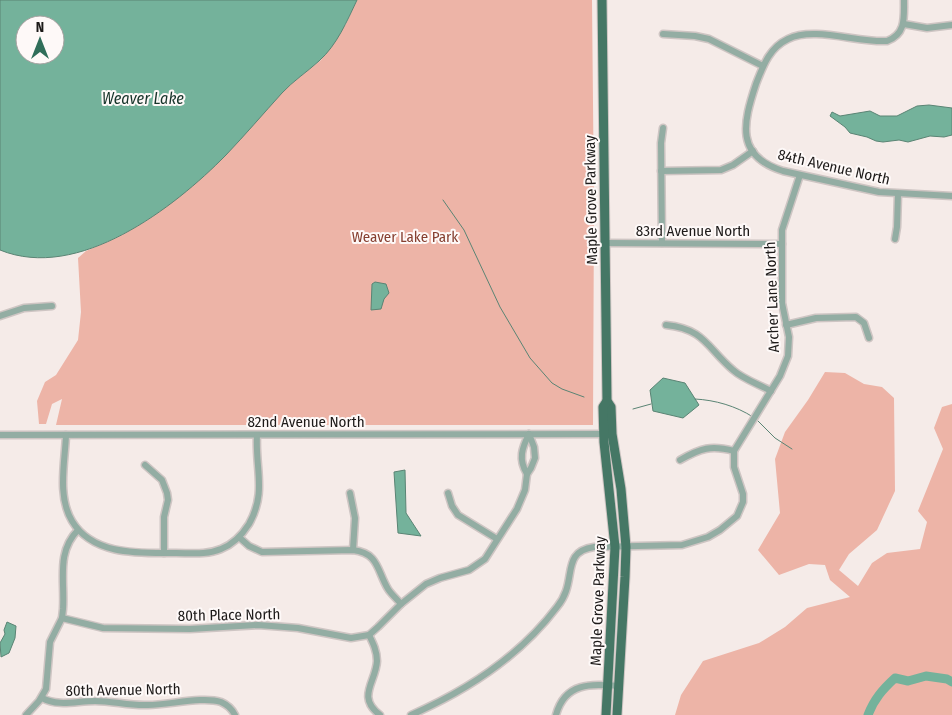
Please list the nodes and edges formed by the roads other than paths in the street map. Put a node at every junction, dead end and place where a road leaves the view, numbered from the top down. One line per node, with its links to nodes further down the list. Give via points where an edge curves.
1 (602, 0): 14 (main road, Maple Grove Parkway)
2 (904, 0): 3 (street)
3 (904, 24): 4 (street, via 927,28); 6 (street, via 897,36 886,42 797,35 773,50)
4 (952, 25)
5 (663, 34): 6 (street, via 709,39)
6 (763, 66): 8 (street, via 746,118 746,136)
7 (663, 128): 9 (street)
8 (753, 151): 9 (street, via 721,170); 10 (street, 84th Avenue North, via 774,168)
9 (661, 171): 15 (street)
10 (800, 175): 11 (street, 84th Avenue North); 16 (street, Archer Lane North, via 786,216)
11 (898, 194): 12 (street, 84th Avenue North); 13 (street)
12 (952, 196)
13 (895, 239)
14 (605, 243): 15 (street, 83rd Avenue North); 24 (main road, Maple Grove Parkway, via 607,401 603,407)
15 (662, 243): 16 (street, 83rd Avenue North)
16 (782, 244): 20 (street, Archer Lane North, via 782,303)
17 (52, 306): 18 (street, via 24,308)
18 (0, 316)
19 (666, 325): 22 (street, via 697,334 733,371)
20 (786, 325): 21 (street, via 816,318 856,317 864,323); 22 (street, Archer Lane North, via 788,356)
21 (868, 338)
22 (771, 391): 28 (street, Archer Lane North)
23 (529, 434): 24 (street, 82nd Avenue North); 27 (street, 82nd Avenue North); 31 (street, via 521,456); 31 (street, via 534,458)
24 (608, 434): 37 (main road, Maple Grove Parkway); 38 (main road, Maple Grove Parkway, via 622,496)
25 (0, 435): 26 (street, 82nd Avenue North)
26 (66, 435): 27 (street, 82nd Avenue North); 34 (street, via 63,492 68,512)
27 (257, 435): 35 (street, via 260,498)
28 (734, 451): 29 (street, via 707,448); 38 (street, via 734,467 743,502 731,522 708,537 682,545)
29 (680, 460)
30 (145, 465): 40 (street, via 162,480 167,493)
31 (527, 474): 36 (street, via 521,500)
32 (350, 493): 39 (street, via 355,518)
33 (448, 493): 36 (street, via 458,515)
34 (78, 530): 40 (street, via 104,546 134,553); 42 (street, via 64,551)
35 (240, 538): 39 (street, via 262,552); 40 (street, via 211,552)
36 (497, 539): 41 (street, via 478,565 432,581)
37 (615, 547): 38 (street); 44 (main road, Maple Grove Parkway); 50 (street, via 589,548 577,554 571,562 562,599 519,647 454,694)
38 (626, 547): 45 (main road, Maple Grove Parkway)
39 (353, 550): 41 (street, via 365,553 376,562 388,590)
40 (164, 553)
41 (401, 604): 43 (street)
42 (62, 618): 43 (street, 80th Place North, via 103,628 190,629 258,625 298,628 351,638); 46 (street, via 50,642 47,682)
43 (369, 634): 49 (street, via 377,659 369,685 369,700)
44 (608, 685): 45 (street); 51 (street, via 591,684 574,690 561,702); 52 (main road, Maple Grove Parkway)
45 (619, 686): 53 (main road, Maple Grove Parkway)
46 (42, 698): 47 (street, 80th Avenue North, via 61,704 101,701 146,706 216,701); 48 (street)
47 (234, 713)
48 (26, 715)
49 (380, 715)
50 (411, 715)
51 (556, 715)
52 (606, 715)
53 (617, 715)

